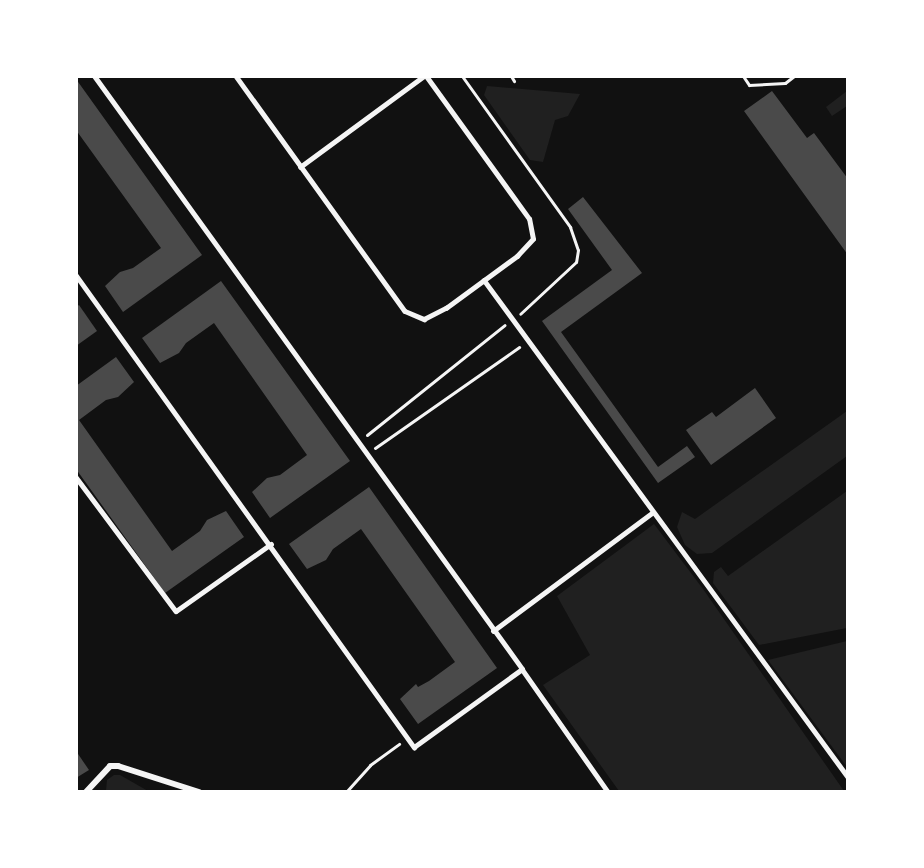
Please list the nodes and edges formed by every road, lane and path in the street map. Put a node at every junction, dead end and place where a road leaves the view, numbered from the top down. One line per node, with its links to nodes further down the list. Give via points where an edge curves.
1 (94, 76): 13 (lane)
2 (236, 76): 8 (lane)
3 (425, 76): 8 (lane); 10 (lane, via 534,229 534,239 527,248)
4 (511, 76): 7 (path)
5 (743, 76): 6 (path, via 749,85 785,83)
6 (794, 76)
7 (514, 81)
8 (300, 167): 10 (lane, via 414,318 434,316)
9 (76, 275): 17 (lane)
10 (484, 280): 16 (lane)
11 (504, 326): 13 (path)
12 (518, 348): 14 (path)
13 (358, 443): 14 (lane)
14 (366, 454): 18 (lane)
15 (76, 477): 17 (lane, via 176,611)
16 (653, 512): 18 (lane); 21 (lane)
17 (271, 543): 20 (lane)
18 (493, 632): 19 (lane)
19 (522, 669): 20 (lane, via 414,747); 25 (lane)
20 (407, 738): 24 (path, via 370,765)
21 (848, 777)
22 (86, 792): 23 (street, via 110,766)
23 (199, 792)
24 (346, 792)
25 (608, 792)

